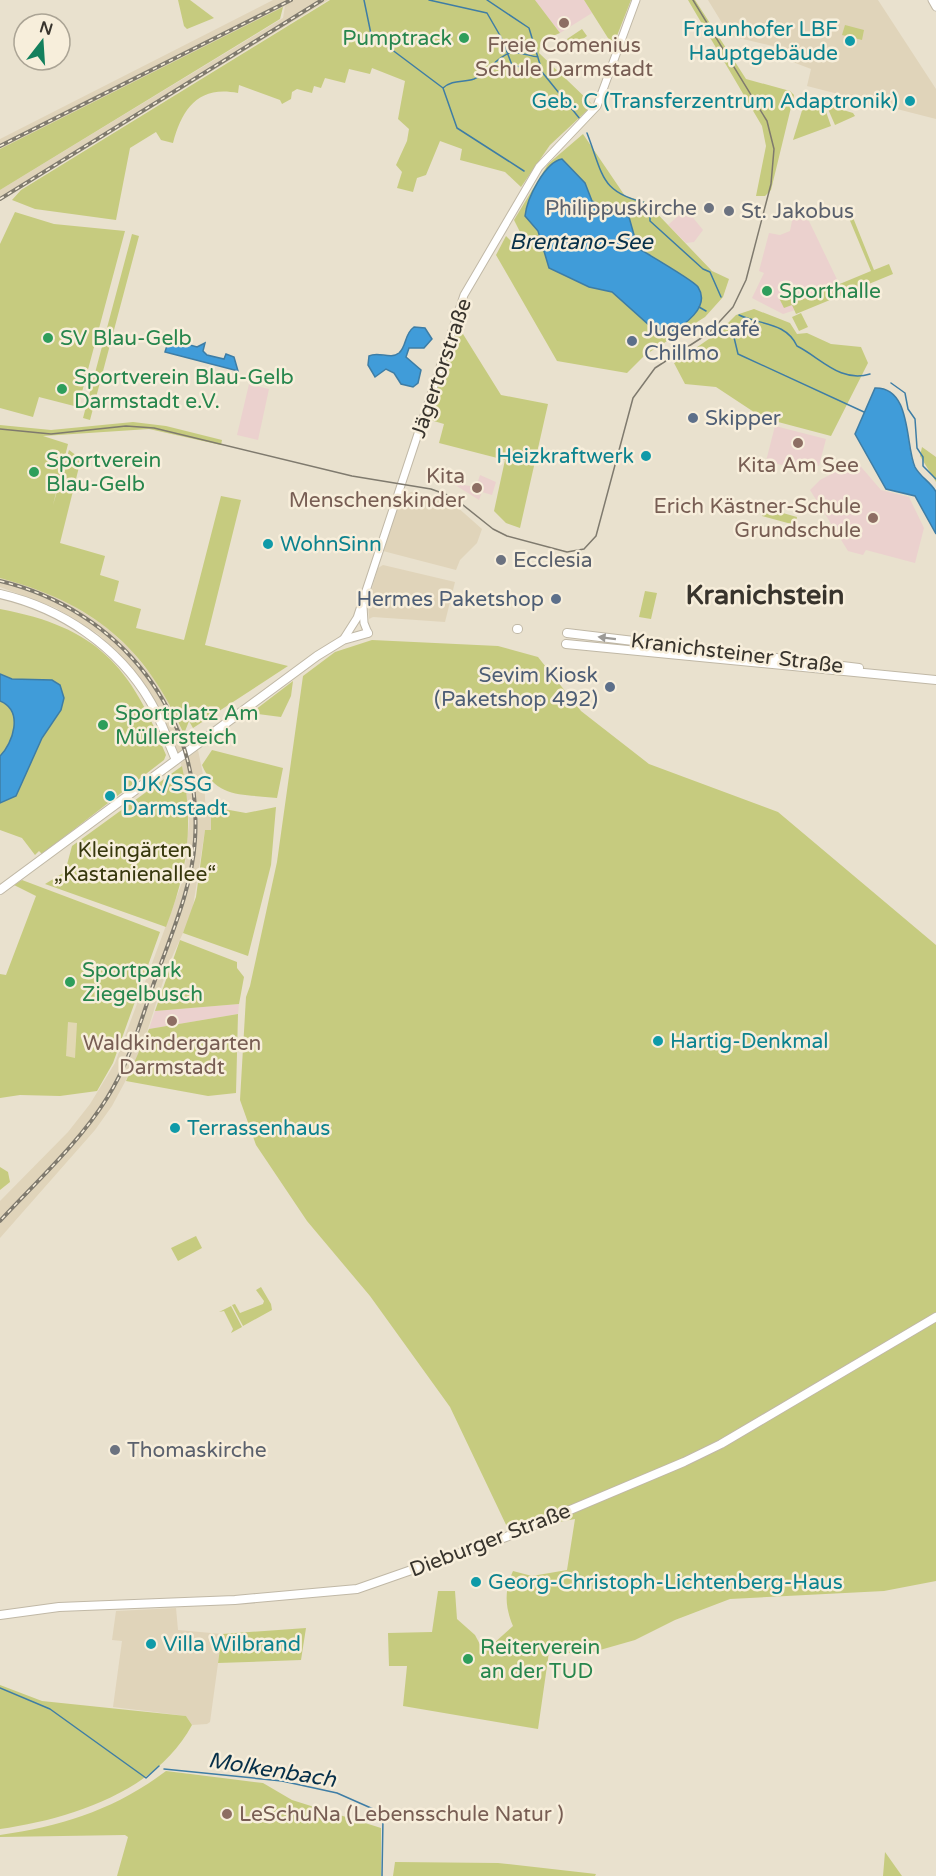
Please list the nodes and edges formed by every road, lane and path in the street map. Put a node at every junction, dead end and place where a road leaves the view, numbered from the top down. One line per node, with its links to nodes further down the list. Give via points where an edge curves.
1 (636, 0): 5 (street, Jägertorstraße, via 597,106 539,167 464,295)
2 (932, 0): 3 (street)
3 (936, 7)
4 (0, 594): 14 (main road, via 58,615 111,652 150,701)
5 (364, 598): 6 (street, Jägertorstraße); 7 (street, Jägertorstraße, via 363,617)
6 (355, 622): 9 (street, Jägertorstraße); 10 (street, Jägertorstraße)
7 (368, 633): 9 (main road)
8 (567, 633): 12 (main road, Kranichsteiner Straße, one-way to 8, via 820,661)
9 (357, 636): 10 (main road)
10 (343, 640): 14 (main road)
11 (566, 644): 12 (main road, Kranichsteiner Straße)
12 (907, 677): 13 (main road, Kranichsteiner Straße)
13 (936, 680)
14 (176, 760): 15 (main road)
15 (0, 890)
16 (936, 1317): 17 (main road, Dieburger Straße, via 684,1462 506,1537 357,1589 225,1601 59,1607)
17 (0, 1615)

